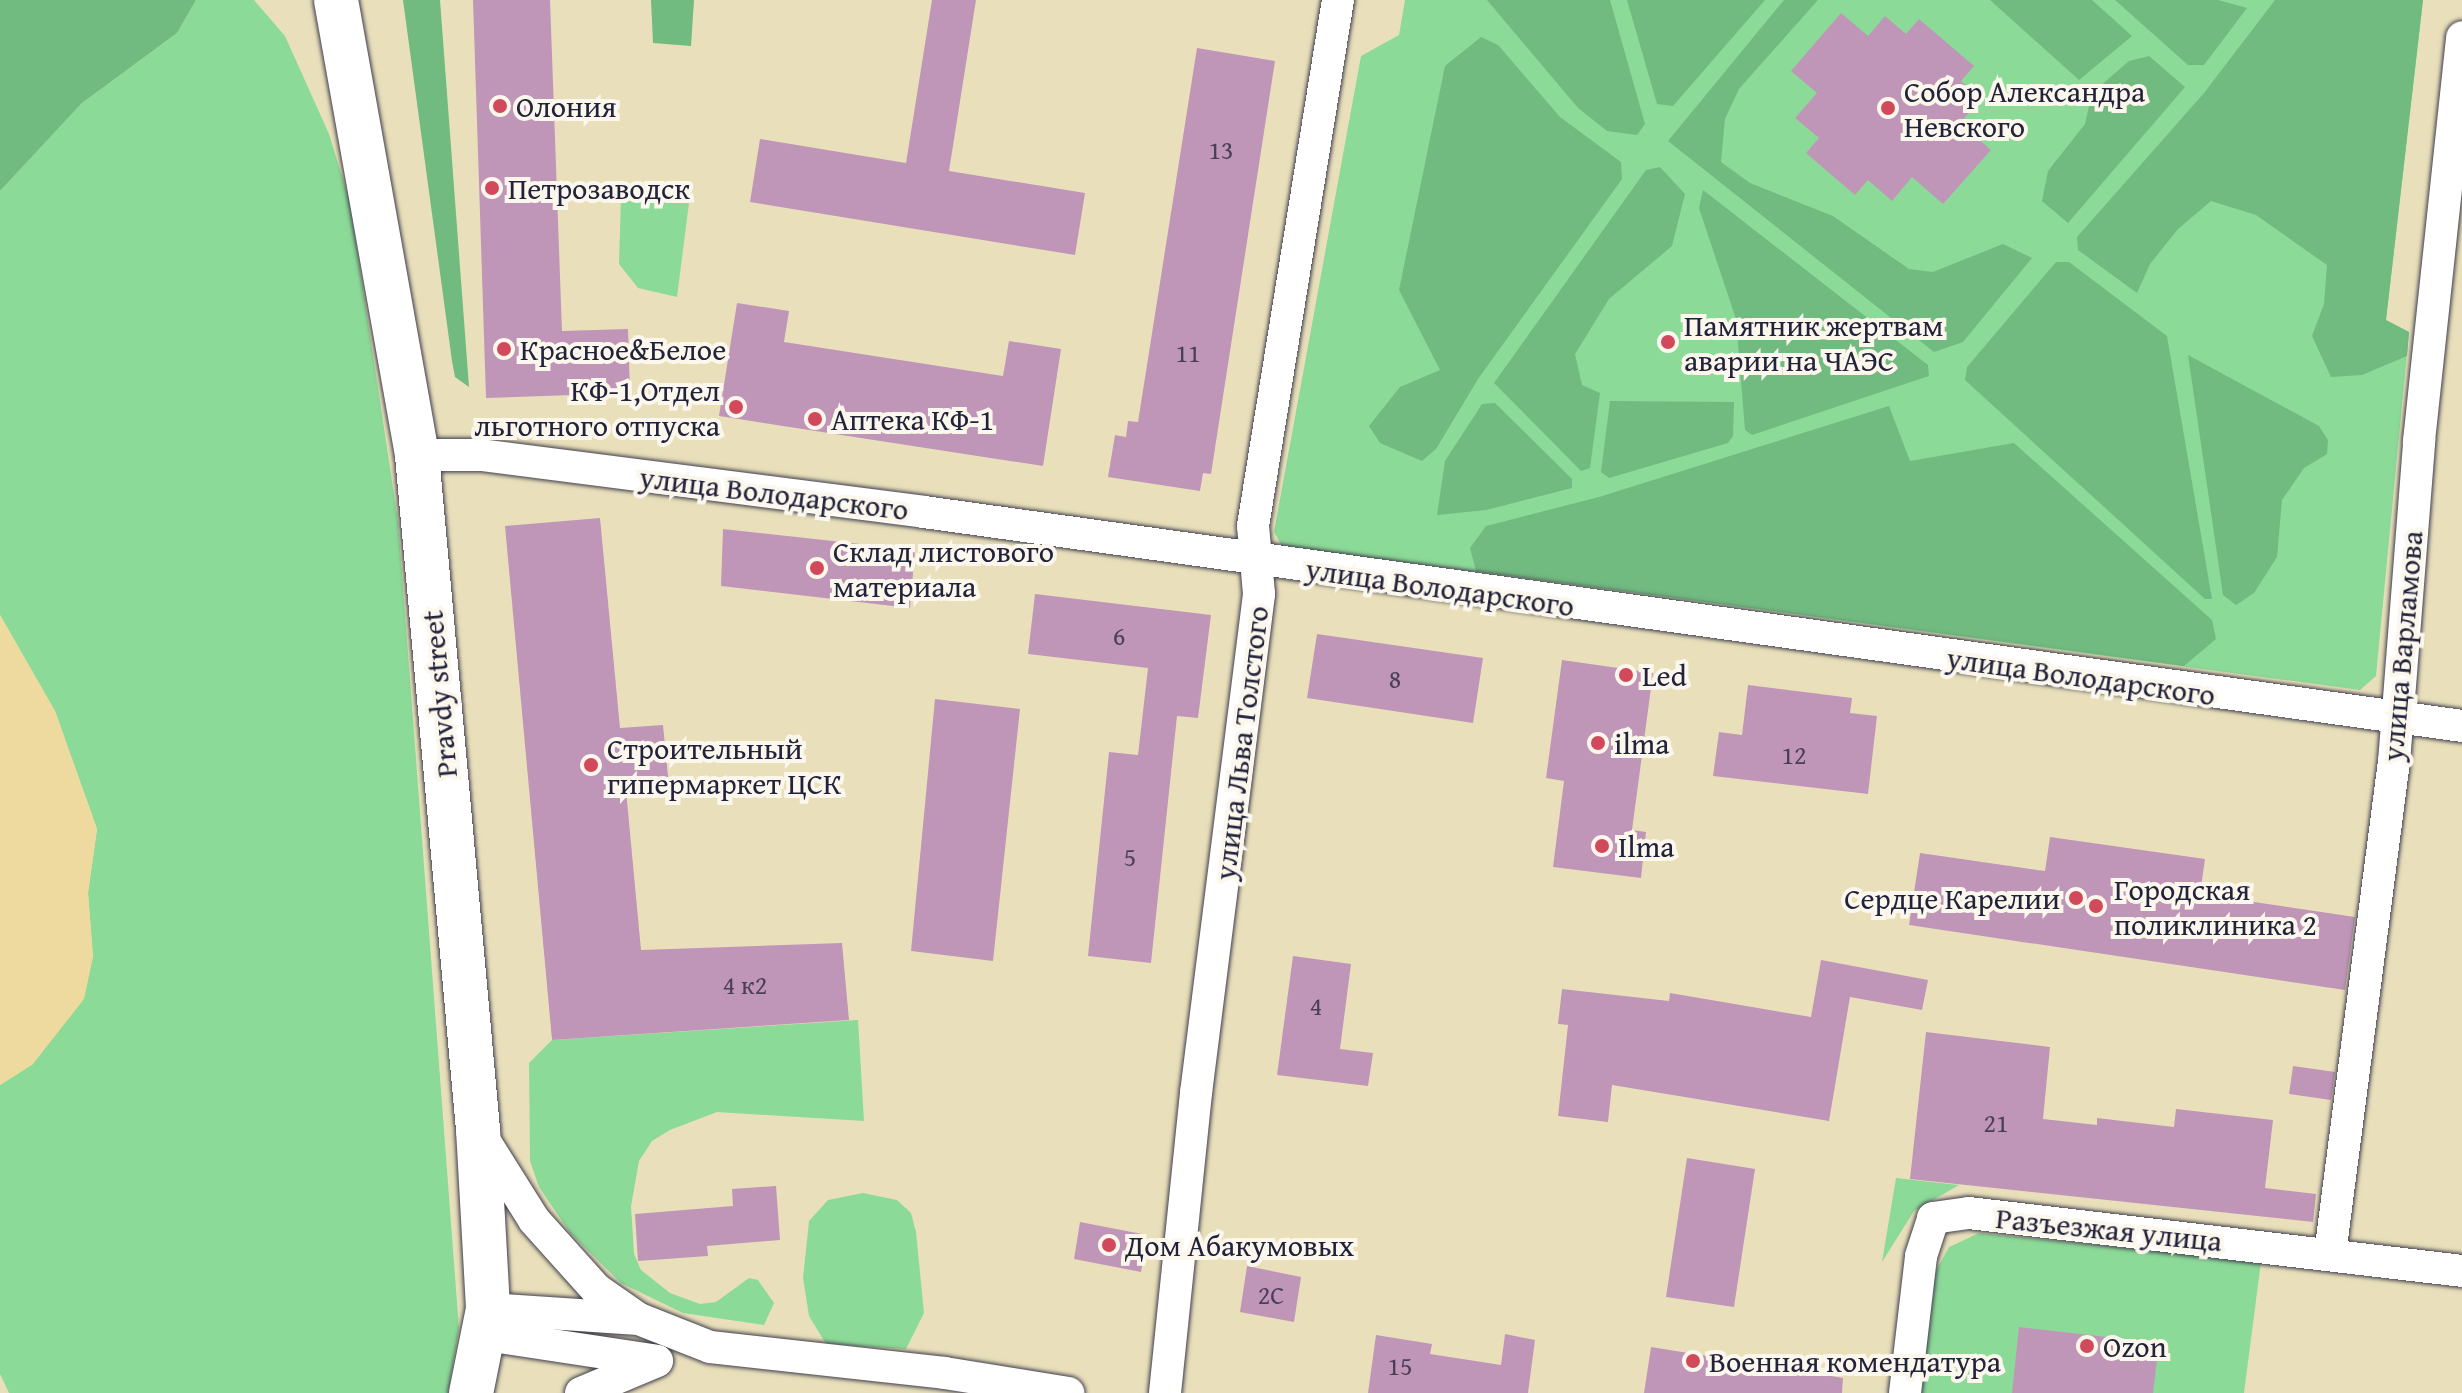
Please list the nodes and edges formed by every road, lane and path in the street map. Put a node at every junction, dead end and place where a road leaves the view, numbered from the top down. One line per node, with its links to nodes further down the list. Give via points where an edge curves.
1 (336, 0): 4 (main road, Pravdy street)
2 (1338, 0): 5 (street, улица Льва Толстого, via 1253,526)
3 (2462, 37): 6 (street, улица Варламова)
4 (417, 455): 5 (street, улица Володарского, via 481,455); 8 (main road, Pravdy street)
5 (1253, 561): 6 (street, улица Володарского); 18 (street, улица Льва Толстого, via 1259,594 1196,1093)
6 (2394, 716): 7 (street, улица Володарского); 9 (street, улица Варламова, via 2394,762)
7 (2462, 726)
8 (478, 1129): 11 (street, via 504,1179 534,1220 596,1289); 12 (main road, Pravdy street)
9 (2330, 1254): 10 (street, Разъезжая улица); 19 (street, Разъезжая улица, via 1969,1213 1933,1218 1921,1256)
10 (2462, 1271)
11 (639, 1319): 12 (street); 13 (street)
12 (487, 1322): 14 (street); 15 (main road, Pravdy street)
13 (710, 1347): 14 (street); 17 (street, via 929,1371)
14 (657, 1361): 16 (street)
15 (471, 1393)
16 (581, 1393)
17 (1068, 1393)
18 (1165, 1393)
19 (1905, 1393)

